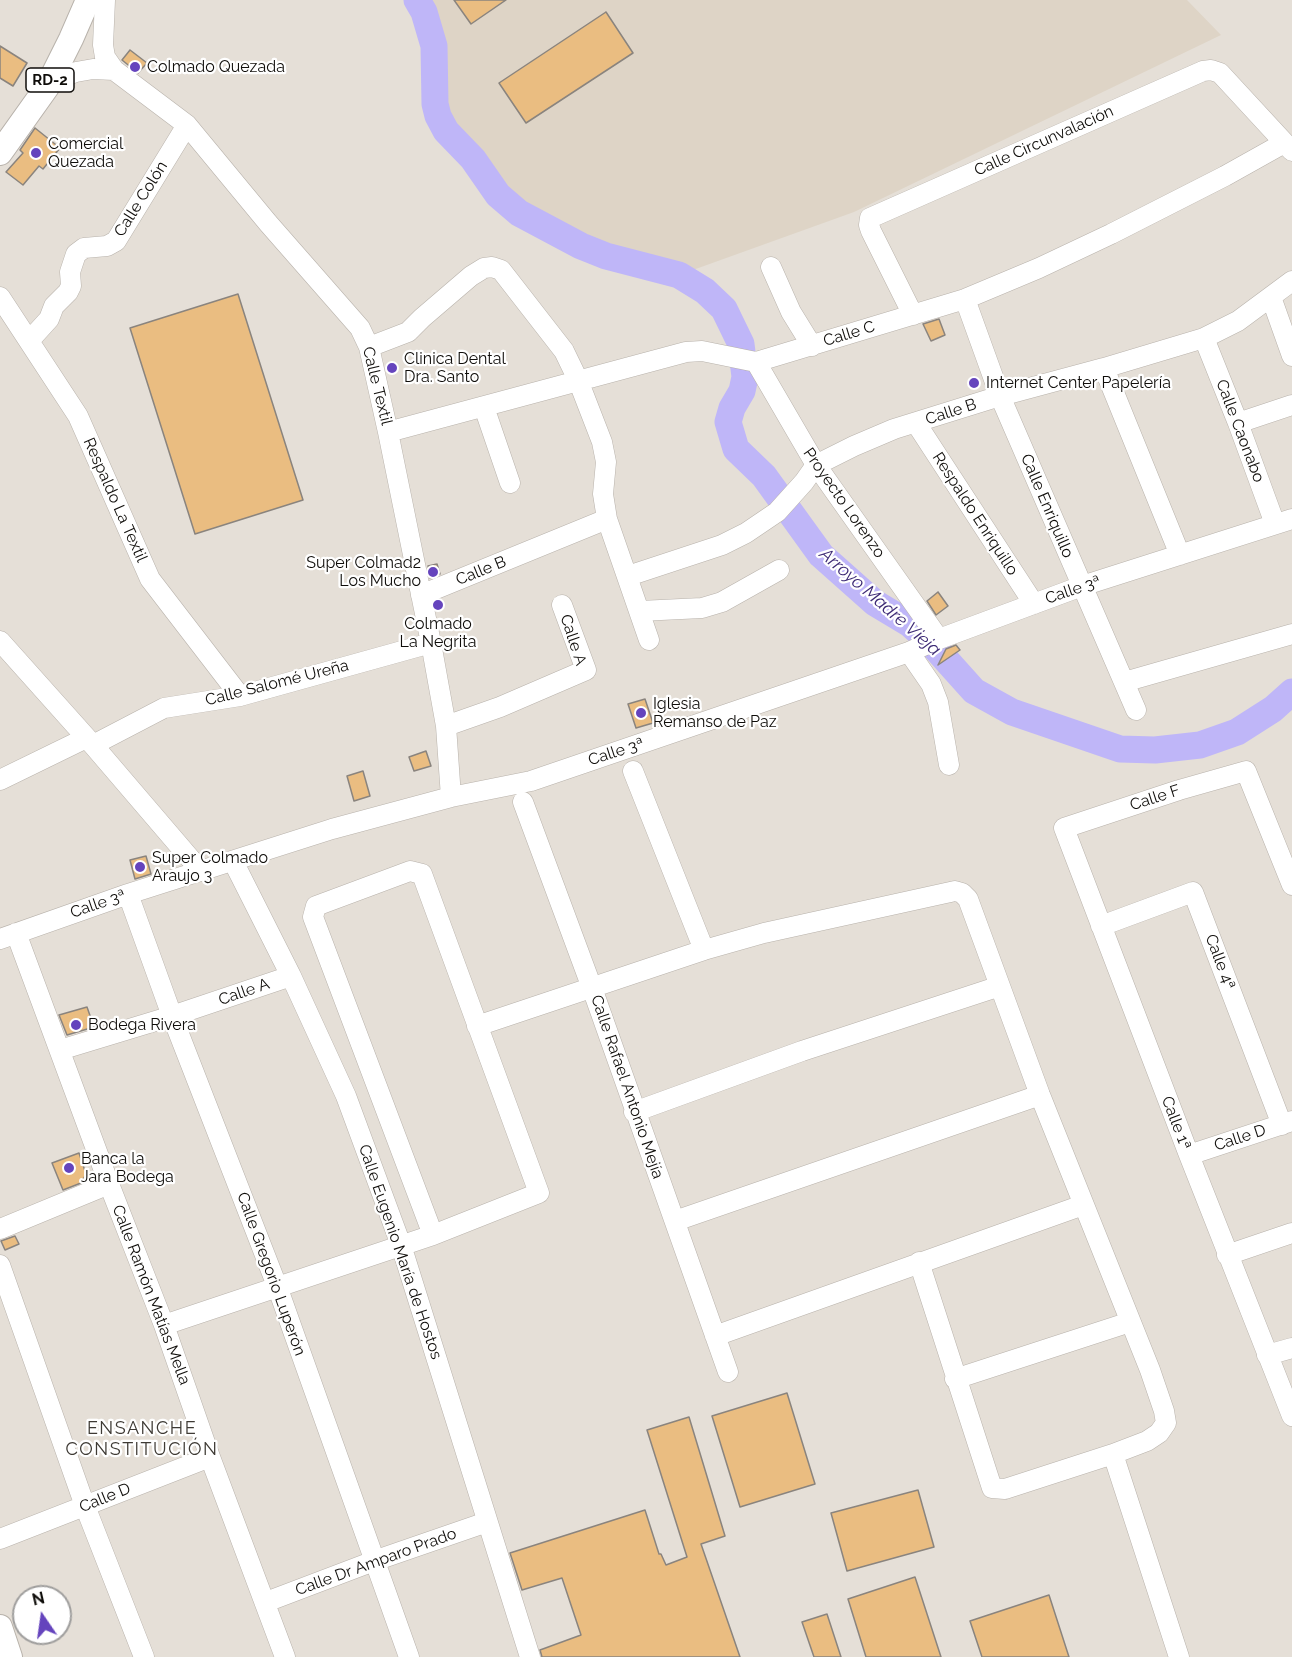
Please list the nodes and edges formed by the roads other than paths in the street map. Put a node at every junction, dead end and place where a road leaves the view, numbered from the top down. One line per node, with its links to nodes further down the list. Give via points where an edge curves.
1 (88, 0): 4 (main road, RD-2)
2 (105, 0): 3 (street, via 103,45 105,57)
3 (114, 70): 4 (street, via 76,72); 5 (street, Calle Textil)
4 (46, 87): 7 (main road, RD-2)
5 (187, 125): 15 (street, Calle Colón, via 116,241 84,248 76,254 68,292); 17 (street, Calle Textil, via 360,328)
6 (1288, 147): 12 (street, Calle C, via 1039,268); 13 (street, Calle Circunvalación, via 1220,73 1203,71 870,219 868,225)
7 (0, 153)
8 (771, 267): 16 (street, via 790,312)
9 (1292, 281): 11 (street, Calle B)
10 (0, 297): 15 (street, Respaldo La Textil)
11 (1271, 297): 14 (street, Calle B, via 1238,321); 18 (street)
12 (965, 299): 13 (street, Calle C); 22 (street, Calle Enriquillo)
13 (913, 315): 16 (street, Calle C)
14 (1204, 338): 20 (street, Calle B); 26 (street, Calle Caonabo)
15 (29, 341): 47 (street, Respaldo La Textil, via 78,416 150,579)
16 (812, 346): 19 (street, Calle C)
17 (369, 347): 21 (street, via 408,332 471,276 492,267 501,270 564,351); 27 (street, Calle Textil)
18 (1292, 356)
19 (756, 362): 21 (street, Calle C, via 702,351 686,352); 28 (street, Proyecto Lorenzo)
20 (1104, 368): 22 (street, Calle B); 32 (street)
21 (578, 380): 24 (street, Calle C); 30 (street, via 602,442)
22 (1000, 396): 25 (street, Calle B); 35 (street, Calle Enriquillo)
23 (1292, 405): 26 (street)
24 (484, 407): 27 (street, Calle C); 29 (street)
25 (916, 423): 28 (street, Calle B); 37 (street, Respaldo Enriquillo)
26 (1238, 423): 31 (street, Calle Caonabo)
27 (388, 432): 36 (street, Calle Textil)
28 (816, 465): 34 (street, Calle B, via 777,512 746,533 722,545); 41 (street, Proyecto Lorenzo)
29 (510, 483)
30 (607, 519): 34 (street); 36 (street, Calle B)
31 (1284, 522): 32 (street, Calle 3ª)
32 (1180, 555): 35 (street, Calle 3ª)
33 (778, 570): 39 (street, via 722,602 702,608)
34 (628, 576): 39 (street)
35 (1082, 586): 37 (street, Calle 3ª); 46 (street, Calle Enriquillo)
36 (421, 595): 44 (street, Calle Textil)
37 (1034, 604): 41 (street, Calle 3ª)
38 (562, 605): 49 (street, Calle A, via 586,670)
39 (640, 611): 42 (street)
40 (1292, 634): 46 (street)
41 (939, 639): 45 (street, Calle 3ª)
42 (649, 640)
43 (0, 641): 50 (street)
44 (431, 643): 47 (street, Calle Salomé Ureña); 49 (street, Calle Textil)
45 (912, 651): 51 (street, via 938,702); 54 (street, Calle 3ª, via 531,780)
46 (1124, 682): 48 (street, Calle Enriquillo)
47 (240, 696): 50 (street, Calle Salomé Ureña, via 164,708)
48 (1136, 710)
49 (446, 726): 54 (street, Calle Textil)
50 (89, 742): 53 (street, Calle Salomé Ureña); 58 (street)
51 (949, 765)
52 (633, 771): 63 (street)
53 (0, 780)
54 (451, 797): 57 (street, Calle 3ª)
55 (523, 802): 66 (street, Calle Rafael Antonio Mejía)
56 (1064, 828): 59 (street, Calle F, via 1246,771); 61 (street, Calle 1ª)
57 (233, 861): 58 (street, Calle 3ª); 64 (street, Calle Eugenio María de Hostos)
58 (200, 870): 60 (street, Calle 3ª)
59 (1292, 885)
60 (128, 894): 62 (street, Calle 3ª); 67 (street, Calle Gregorio Luperón)
61 (1101, 926): 72 (street, Calle 4ª, via 1193,892); 73 (street, Calle 1ª)
62 (8, 936): 69 (street, Calle Ramón Matías Mella)
63 (704, 950): 65 (street, via 955,891 968,899); 66 (street)
64 (291, 976): 67 (street, Calle A); 80 (street, Calle Eugenio María de Hostos, via 346,1096)
65 (1000, 986): 70 (street); 71 (street)
66 (592, 988): 68 (street); 71 (street, Calle Rafael Antonio Mejía)
67 (172, 1016): 69 (street, Calle A); 84 (street, Calle Gregorio Luperón)
68 (477, 1026): 79 (street, via 539,1193); 79 (street, via 422,874 410,871 314,908 313,917)
69 (60, 1050): 74 (street, Calle Ramón Matías Mella)
70 (1040, 1095): 75 (street); 76 (street)
71 (634, 1112): 76 (street, Calle Rafael Antonio Mejía)
72 (1287, 1123): 73 (street, Calle D)
73 (1189, 1155): 81 (street, Calle 1ª)
74 (109, 1184): 77 (street); 86 (street, Calle Ramón Matías Mella)
75 (1083, 1205): 82 (street); 85 (street)
76 (675, 1221): 87 (street, Calle Rafael Antonio Mejía)
77 (0, 1229)
78 (1292, 1233): 81 (street)
79 (434, 1234): 80 (street)
80 (401, 1245): 84 (street); 96 (street, Calle Eugenio María de Hostos)
81 (1227, 1255): 89 (street, Calle 1ª)
82 (919, 1262): 87 (street); 91 (street)
83 (0, 1265): 95 (street)
84 (278, 1286): 86 (street); 98 (street, Calle Gregorio Luperón)
85 (1130, 1322): 91 (street); 93 (street, via 1166,1423 1147,1441)
86 (164, 1325): 94 (street, Calle Ramón Matías Mella)
87 (715, 1336): 90 (street, Calle Rafael Antonio Mejía)
88 (1292, 1347): 89 (street)
89 (1267, 1356): 92 (street, Calle 1ª)
90 (728, 1372)
91 (955, 1379): 93 (street, via 992,1488 1005,1489)
92 (1292, 1416)
93 (1113, 1454): 106 (street)
94 (210, 1456): 95 (street, Calle D); 99 (street, Calle Ramón Matías Mella)
95 (85, 1506): 97 (street, Calle D); 102 (street)
96 (486, 1522): 98 (street, Calle Dr Amparo Prado); 105 (street, Calle Eugenio María de Hostos)
97 (0, 1539)
98 (374, 1561): 99 (street, Calle Dr Amparo Prado); 104 (street, Calle Gregorio Luperón)
99 (266, 1602): 103 (street, Calle Ramón Matías Mella)
100 (0, 1627): 101 (main road)
101 (10, 1657)
102 (144, 1657)
103 (285, 1657)
104 (409, 1657)
105 (530, 1657)
106 (1179, 1657)

